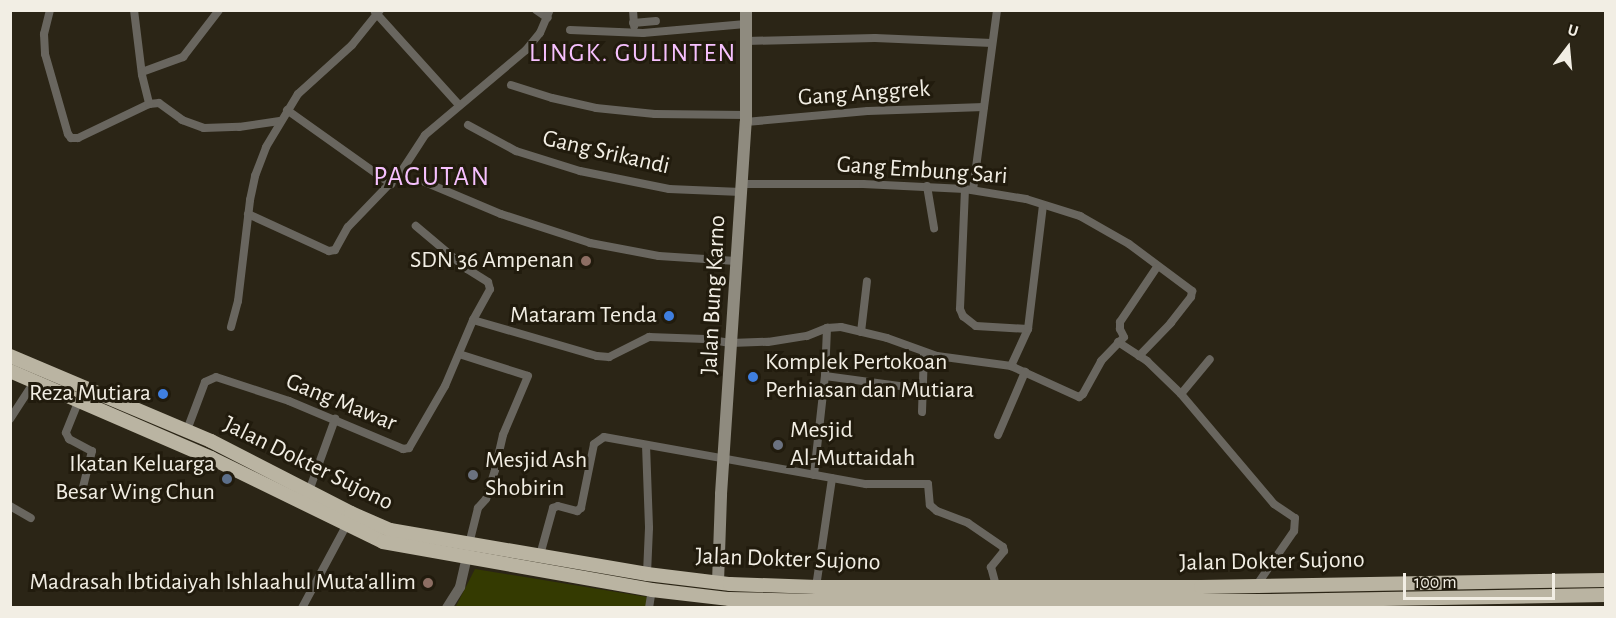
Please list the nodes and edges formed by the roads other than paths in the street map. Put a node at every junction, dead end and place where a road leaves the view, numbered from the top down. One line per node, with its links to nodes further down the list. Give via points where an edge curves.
1 (50, 10): 19 (street, via 44,34 45,54 69,136 78,138)
2 (134, 10): 17 (street)
3 (219, 10): 17 (street, via 183,57)
4 (536, 10): 9 (street)
5 (633, 10): 11 (street)
6 (746, 10): 12 (main road, Jalan Bung Karno)
7 (997, 10): 16 (street)
8 (377, 12): 20 (street); 22 (street, via 352,45 304,88)
9 (549, 14): 20 (street, via 526,50)
10 (656, 21): 11 (street)
11 (633, 23): 14 (street)
12 (746, 24): 14 (street); 15 (main road, Jalan Bung Karno)
13 (570, 30): 14 (street)
14 (634, 33)
15 (746, 41): 16 (street, via 875,38); 23 (main road, Jalan Bung Karno)
16 (992, 43): 21 (street)
17 (142, 72): 19 (street)
18 (511, 85): 23 (street, Gang Anggrek, via 596,108)
19 (149, 104): 24 (street, via 166,106 182,120 204,128)
20 (459, 105): 27 (street, via 425,135)
21 (984, 107): 23 (street, Gang Anggrek); 29 (street)
22 (287, 110): 24 (street); 27 (street)
23 (746, 119): 28 (main road, Jalan Bung Karno)
24 (280, 121): 32 (street, via 255,176)
25 (468, 125): 28 (street, Gang Srikandi, via 516,151 580,171 669,189)
26 (420, 180): 35 (street, via 511,218 590,243 659,256)
27 (391, 184): 32 (street, via 348,227 332,251)
28 (742, 188): 30 (street, Gang Embung Sari); 35 (main road, Jalan Bung Karno)
29 (969, 189): 30 (street, Gang Embung Sari); 31 (street, Gang Embung Sari); 41 (street, via 960,309 976,326)
30 (928, 192): 34 (street)
31 (1043, 205): 36 (street, Gang Embung Sari, via 1098,224); 41 (street)
32 (248, 214): 39 (street, via 238,301)
33 (416, 226): 38 (street, Gang Mawar, via 488,282 490,290)
34 (934, 228)
35 (736, 261): 44 (main road, Jalan Bung Karno)
36 (1157, 267): 43 (street, via 1120,322 1124,336); 48 (street, Gang Embung Sari, via 1191,288 1191,297)
37 (867, 281): 42 (street)
38 (473, 320): 44 (street, via 597,356 609,357 649,337); 46 (street, Gang Mawar)
39 (231, 327)
40 (827, 327): 42 (street); 44 (street, via 794,338); 53 (street)
41 (1028, 329): 50 (street)
42 (861, 332): 45 (street)
43 (1118, 342): 48 (street); 52 (street, via 1101,361 1082,396)
44 (732, 343): 66 (main road, Jalan Bung Karno)
45 (924, 352): 50 (street); 55 (street)
46 (459, 354): 62 (street, Gang Mawar, via 408,449); 74 (street, via 526,375 528,379 503,435)
47 (10, 356): 56 (highway, Jalan Dokter Sujono)
48 (1139, 356): 57 (street)
49 (1210, 359): 57 (street)
50 (1011, 366): 52 (street)
51 (10, 371): 54 (highway)
52 (1024, 372): 64 (street)
53 (825, 376): 55 (street); 67 (street)
54 (34, 382): 58 (highway); 61 (street)
55 (923, 389): 60 (street)
56 (103, 394): 59 (highway); 63 (highway, Jalan Dokter Sujono)
57 (1180, 394): 82 (street, via 1274,504 1295,518 1294,531)
58 (79, 400): 59 (highway); 69 (street, via 66,431 69,439 92,451)
59 (98, 408): 73 (highway)
60 (922, 412)
61 (10, 419)
62 (335, 419): 63 (street, Gang Mawar, via 214,377 205,382); 70 (street)
63 (187, 430): 70 (highway, Jalan Dokter Sujono)
64 (998, 435)
65 (646, 445): 66 (street); 75 (street, via 604,437 594,444 581,508 553,508); 76 (street)
66 (724, 459): 67 (street); 78 (main road, Jalan Bung Karno)
67 (814, 475): 68 (street)
68 (832, 478): 81 (street, via 879,485 929,485 930,505 937,512 968,523 1003,547 991,567); 86 (street)
69 (83, 487)
70 (309, 491): 74 (highway, Jalan Dokter Sujono, via 390,530)
71 (10, 506): 72 (street)
72 (31, 518)
73 (346, 526): 74 (highway, via 382,542); 95 (street)
74 (467, 551): 75 (highway, Jalan Dokter Sujono); 83 (highway); 96 (street, via 460,587)
75 (540, 555): 76 (highway, Jalan Dokter Sujono)
76 (647, 574): 78 (highway, Jalan Dokter Sujono)
77 (1605, 580): 79 (highway, Jalan Dokter Sujono)
78 (718, 582): 85 (highway); 86 (highway, Jalan Dokter Sujono); 87 (highway)
79 (1393, 582): 82 (highway, Jalan Dokter Sujono); 88 (highway)
80 (919, 586): 81 (highway, Jalan Dokter Sujono); 86 (highway, Jalan Dokter Sujono); 89 (street)
81 (996, 586): 82 (highway, Jalan Dokter Sujono)
82 (1256, 586)
83 (652, 590): 85 (highway); 97 (street)
84 (1605, 595): 91 (highway)
85 (703, 596): 87 (highway)
86 (814, 598): 89 (highway); 90 (highway)
87 (729, 599): 90 (highway)
88 (1392, 599): 91 (highway); 94 (highway)
89 (917, 600): 92 (highway)
90 (748, 603)
91 (1419, 603)
92 (959, 604): 93 (highway)
93 (1023, 604): 94 (highway)
94 (1265, 604)
95 (302, 608)
96 (447, 608)
97 (649, 608)

